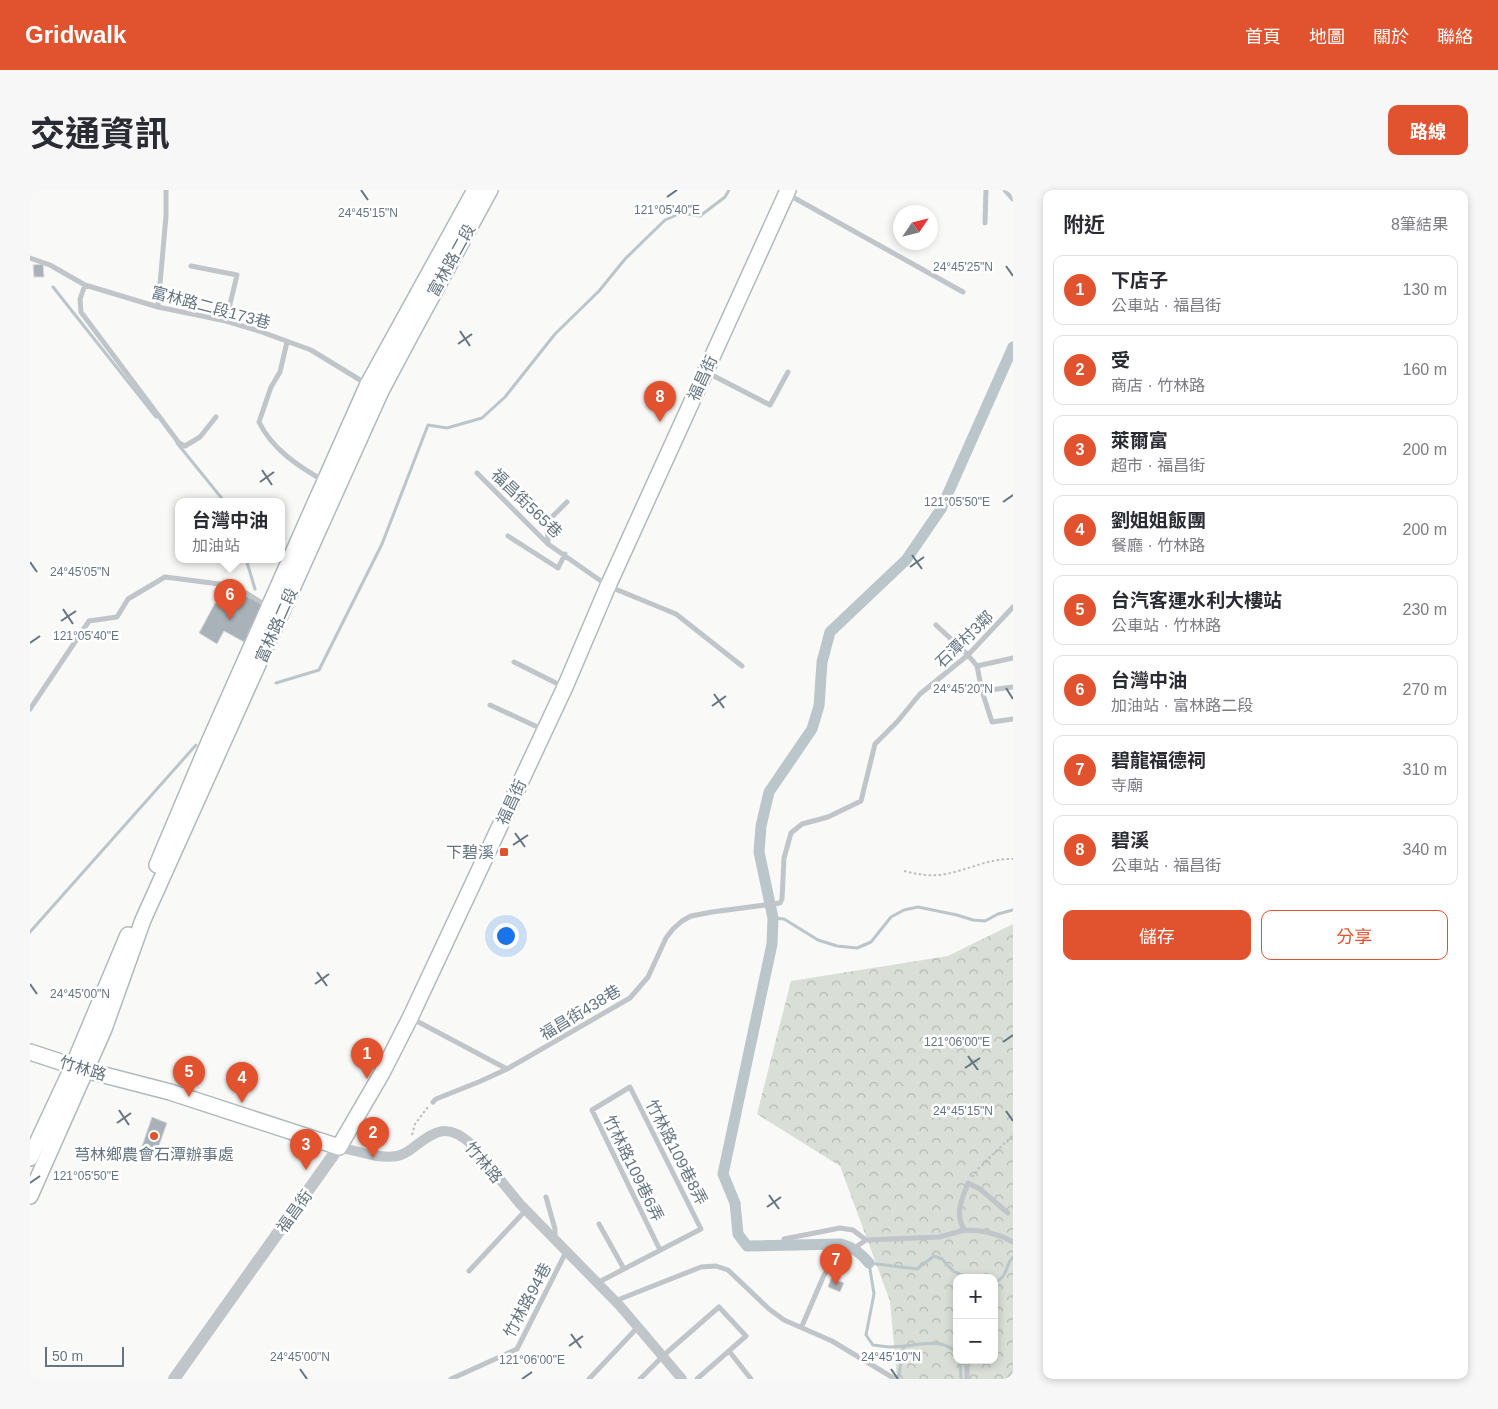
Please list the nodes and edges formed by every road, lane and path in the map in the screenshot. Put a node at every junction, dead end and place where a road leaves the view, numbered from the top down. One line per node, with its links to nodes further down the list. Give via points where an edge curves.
1 (166, 190): 14 (lane)
2 (475, 190): 12 (main road, 富林路二段)
3 (490, 190): 12 (main road, 富林路二段)
4 (986, 190): 8 (lane)
5 (1005, 190): 7 (lane)
6 (787, 192): 13 (lane); 17 (main road, 福昌街)
7 (1013, 199)
8 (985, 223)
9 (30, 258): 11 (lane, 富林路二段173巷, via 50,265)
10 (191, 266): 15 (lane, via 237,275)
11 (85, 285): 14 (lane, 富林路二段173巷); 20 (lane, via 80,299 81,312 179,444 186,446 200,437)
12 (426, 292): 19 (main road, 富林路二段)
13 (963, 292)
14 (158, 307): 15 (lane, 富林路二段173巷)
15 (226, 322): 16 (lane, 富林路二段173巷)
16 (287, 342): 19 (lane, 富林路二段173巷, via 310,350); 22 (lane, via 280,372 259,422 265,435 295,464)
17 (705, 371): 18 (lane, via 770,405); 27 (main road, 福昌街)
18 (788, 372)
19 (374, 388): 22 (main road, 富林路二段); 29 (main road, 富林路二段)
20 (216, 417)
21 (477, 473): 25 (lane, 福昌街565巷)
22 (325, 481): 29 (main road, 富林路二段)
23 (567, 502): 25 (lane, via 547,522)
24 (508, 536): 26 (lane, via 558,568)
25 (548, 544): 26 (lane, 福昌街565巷)
26 (565, 554): 27 (lane, 福昌街565巷)
27 (608, 586): 34 (lane, 福昌街565巷, via 676,614); 36 (main road, 福昌街)
28 (1013, 607): 31 (lane, 石潭村3鄰)
29 (275, 610): 40 (lane, via 235,586 165,577 128,599 117,616 89,621); 48 (main road, 富林路二段, via 143,920 104,1030)
30 (936, 625): 31 (lane)
31 (968, 655): 35 (lane); 45 (lane, 石潭村3鄰, via 920,694 875,744 861,801 828,817 802,824 791,833 784,858 780,903)
32 (1013, 658): 35 (lane)
33 (514, 662): 36 (lane)
34 (742, 666)
35 (977, 666): 38 (lane)
36 (565, 687): 42 (main road, 福昌街)
37 (1013, 687): 38 (lane)
38 (982, 691): 41 (lane, via 992,722)
39 (490, 705): 42 (lane)
40 (30, 709)
41 (1013, 719)
42 (544, 731): 46 (main road, 福昌街)
43 (1013, 859): 44 (path, via 989,861 941,875 922,876)
44 (904, 871)
45 (738, 909): 49 (lane, 福昌街438巷, via 691,916 682,921 666,938 648,977 630,998)
46 (410, 1018): 49 (lane); 53 (main road, 福昌街)
47 (30, 1052): 48 (main road, 竹林路)
48 (79, 1068): 53 (main road, 竹林路, via 170,1092); 55 (main road); 57 (main road)
49 (507, 1069): 51 (lane, 福昌街438巷)
50 (630, 1087): 67 (lane, 竹林路109巷6弄, via 592,1110); 67 (lane, 竹林路109巷8弄, via 702,1230)
51 (433, 1102): 54 (path, via 415,1124)
52 (1013, 1135): 56 (path, via 978,1168)
53 (339, 1147): 54 (street, 竹林路, via 383,1157); 79 (street, 福昌街)
54 (407, 1153): 59 (street, 竹林路, via 442,1130 462,1136)
55 (30, 1158)
56 (968, 1183): 60 (lane); 62 (lane, via 960,1206 960,1223)
57 (30, 1196)
58 (546, 1197): 65 (lane)
59 (526, 1210): 65 (street, 竹林路); 70 (lane)
60 (1008, 1213)
61 (599, 1224): 69 (lane)
62 (966, 1230): 64 (lane, via 939,1237); 66 (lane, via 1003,1236)
63 (784, 1239): 64 (lane, via 840,1228 853,1230)
64 (866, 1240): 73 (lane, via 833,1263 824,1275)
65 (555, 1241): 68 (street, 竹林路)
66 (1013, 1242)
67 (660, 1250): 69 (lane)
68 (566, 1252): 71 (street, 竹林路); 80 (lane, 竹林路94巷, via 517,1349)
69 (624, 1269): 71 (lane)
70 (469, 1271)
71 (597, 1283): 72 (street, 竹林路)
72 (617, 1304): 73 (lane, via 688,1271 716,1266 728,1270 784,1320); 74 (street, 竹林路)
73 (802, 1326): 86 (lane)
74 (638, 1327): 76 (street, 竹林路); 81 (lane)
75 (729, 1351): 76 (lane, via 746,1336 720,1307); 84 (lane); 85 (lane)
76 (664, 1355): 82 (lane); 83 (street, 竹林路)
77 (968, 1364): 87 (lane)
78 (1013, 1373): 88 (lane)
79 (174, 1379)
80 (450, 1379)
81 (589, 1379)
82 (640, 1379)
83 (682, 1379)
84 (697, 1379)
85 (751, 1379)
86 (895, 1379)
87 (967, 1379)
88 (1009, 1379)

